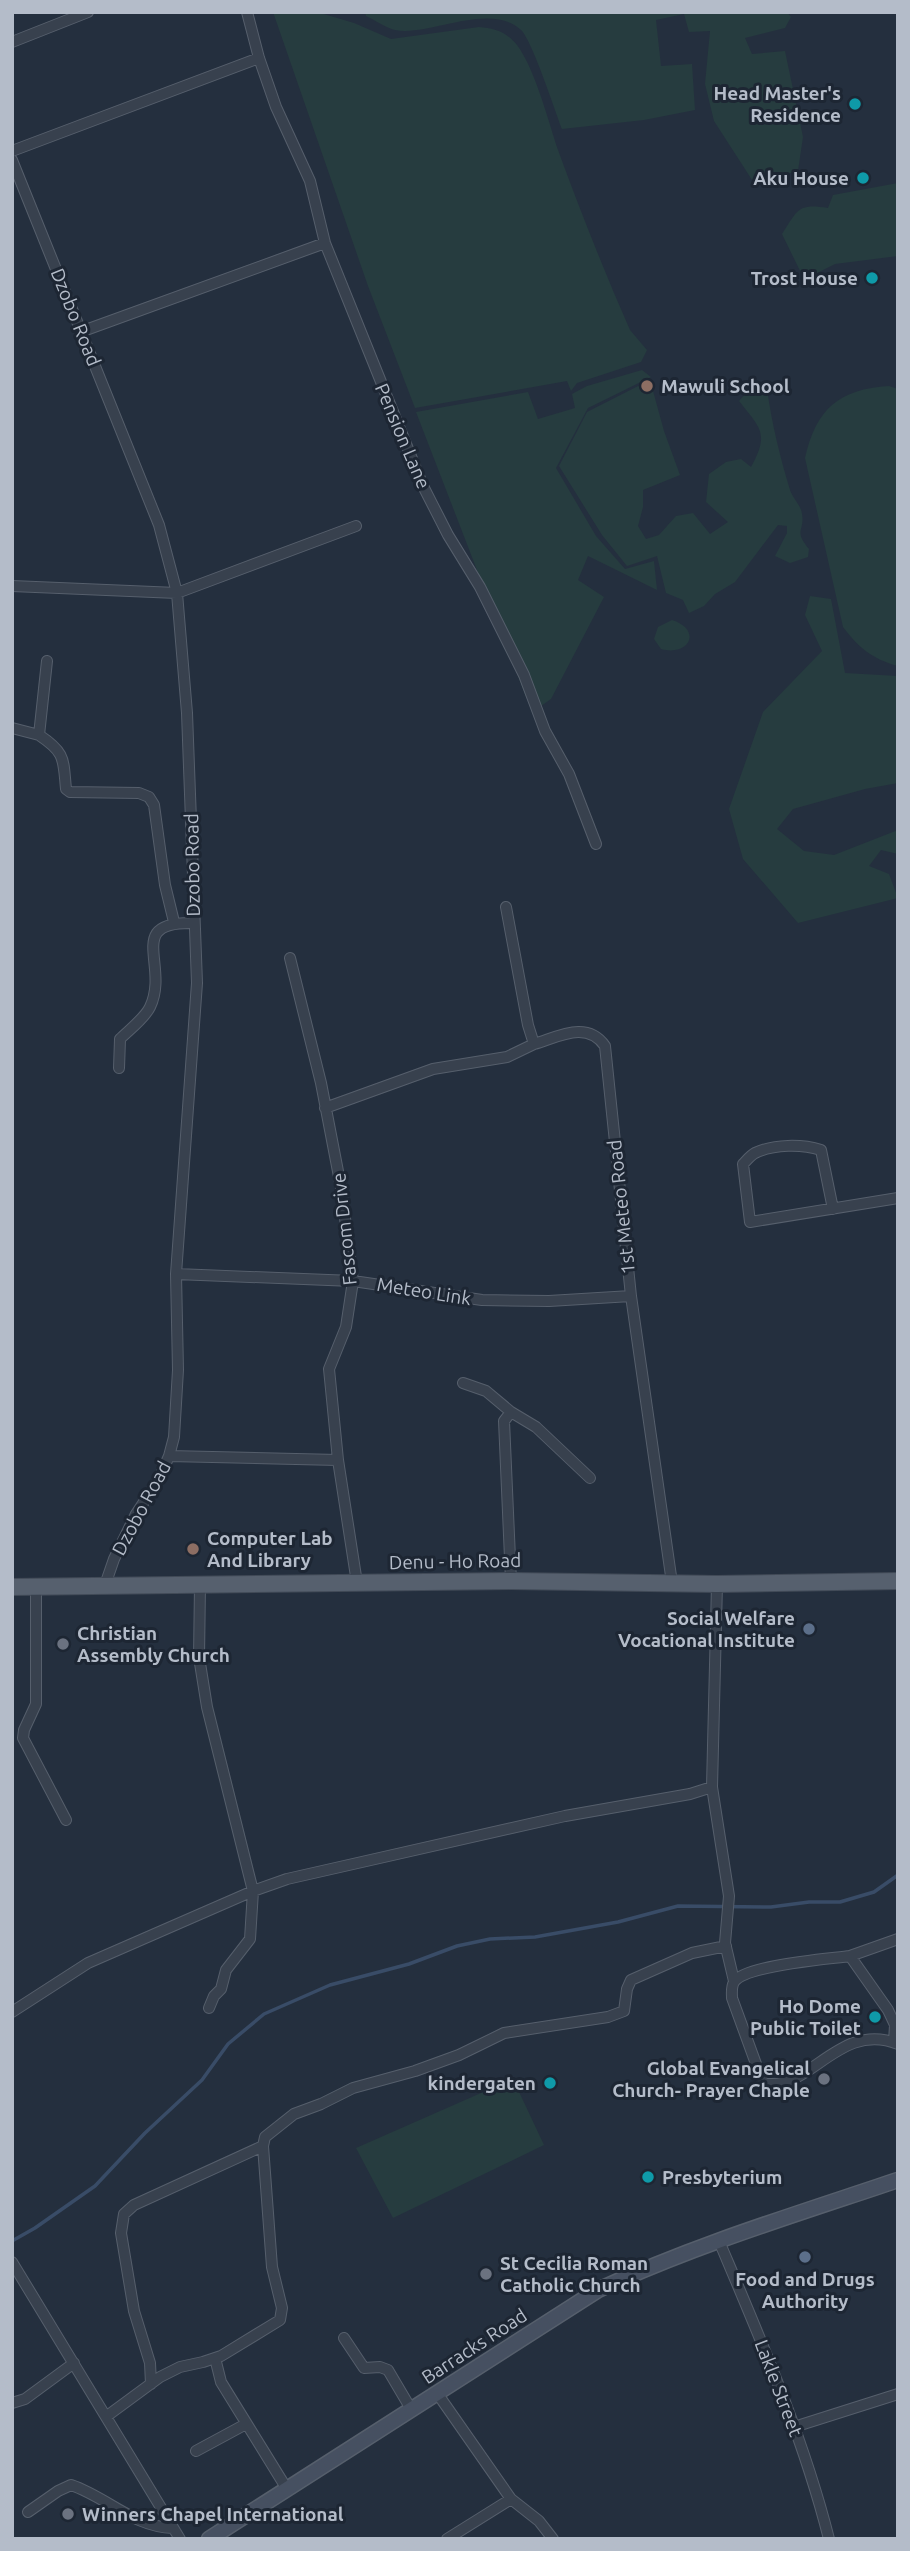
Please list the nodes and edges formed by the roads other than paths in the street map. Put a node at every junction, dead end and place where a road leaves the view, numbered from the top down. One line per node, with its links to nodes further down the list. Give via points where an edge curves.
1 (88, 12): 3 (street)
2 (247, 12): 4 (street, Pension Lane)
3 (12, 42)
4 (259, 58): 5 (street); 7 (street, Pension Lane, via 310,181)
5 (12, 151)
6 (12, 160): 8 (street, Dzobo Road)
7 (325, 243): 8 (street); 15 (street, Pension Lane, via 423,486 524,675)
8 (83, 331): 11 (street, Dzobo Road, via 159,525)
9 (356, 526): 11 (street)
10 (12, 586): 11 (street)
11 (177, 593): 18 (street, Dzobo Road, via 188,726)
12 (47, 661): 14 (street)
13 (12, 728): 14 (street)
14 (39, 735): 17 (street, via 64,757 69,793 149,797 158,821)
15 (596, 844)
16 (506, 907): 20 (street)
17 (173, 922): 18 (street); 21 (street, via 156,933 152,944 155,991 150,1009 120,1039)
18 (194, 923): 25 (street, Dzobo Road, via 197,983)
19 (290, 958): 22 (street, Fascom Drive)
20 (534, 1044): 22 (street, via 507,1058 433,1069); 27 (street, 1st Meteo Road, via 586,1031 605,1046)
21 (118, 1068)
22 (325, 1108): 26 (street, Fascom Drive)
23 (898, 1198): 24 (street)
24 (833, 1209): 24 (street, via 750,1222 743,1164 754,1153 779,1147 821,1150)
25 (176, 1274): 26 (street, Meteo Link); 30 (street, Dzobo Road, via 178,1370)
26 (353, 1281): 27 (street, Meteo Link, via 482,1300); 31 (street, Fascom Drive, via 346,1327 329,1369)
27 (631, 1296): 36 (street, 1st Meteo Road)
28 (463, 1383): 29 (street, via 486,1391)
29 (511, 1412): 32 (street, via 536,1427); 33 (street, via 504,1421)
30 (169, 1456): 31 (street); 38 (street, Dzobo Road, via 114,1559)
31 (338, 1460): 35 (street, Fascom Drive)
32 (590, 1478)
33 (511, 1581): 35 (main road, Denu - Ho Road); 36 (main road, Denu - Ho Road)
34 (898, 1581): 37 (main road, Denu - Ho Road)
35 (357, 1583): 39 (main road, Denu - Ho Road)
36 (672, 1583): 37 (main road, Denu - Ho Road)
37 (717, 1584): 42 (street)
38 (106, 1585): 39 (main road, Denu - Ho Road); 41 (main road, Denu - Ho Road)
39 (200, 1585): 44 (street, via 200,1657 207,1707)
40 (12, 1587): 41 (main road, Denu - Ho Road)
41 (36, 1587): 43 (street, via 36,1703 23,1738)
42 (712, 1787): 44 (street, via 565,1816 287,1879); 46 (street, via 729,1901)
43 (66, 1820)
44 (253, 1891): 49 (street, via 250,1939 226,1970); 50 (street, via 88,1963)
45 (898, 1939): 47 (street)
46 (726, 1946): 48 (street); 52 (street, via 692,1953 631,1980 624,2011 504,2033 459,2055 353,2088 294,2114 265,2137)
47 (850, 1956): 48 (street, via 782,1965 750,1973); 51 (street, via 888,2010)
48 (733, 1985): 51 (street, via 732,1998 763,2083 774,2086 792,2079 851,2042 866,2038)
49 (209, 2008)
50 (12, 2012)
51 (896, 2043)
52 (263, 2146): 57 (street, via 272,2267 282,2315 273,2325); 59 (street, via 134,2205 124,2214 121,2233)
53 (898, 2180): 54 (street, Barracks Road)
54 (719, 2241): 60 (street, Barracks Road, via 598,2290); 66 (street, Lakle Street)
55 (12, 2262): 58 (street)
56 (344, 2338): 63 (street, via 364,2368 388,2370)
57 (215, 2358): 59 (street, via 180,2367); 65 (street, via 221,2382)
58 (74, 2363): 62 (street, via 25,2399); 64 (street)
59 (151, 2384): 64 (street)
60 (437, 2393): 63 (street, Barracks Road); 69 (street)
61 (898, 2394): 66 (street)
62 (12, 2403)
63 (411, 2409): 68 (street, Barracks Road)
64 (107, 2416): 71 (street)
65 (246, 2424): 67 (street); 68 (street)
66 (794, 2427): 76 (street, Lakle Street)
67 (196, 2451)
68 (287, 2489): 73 (street, Barracks Road)
69 (511, 2499): 74 (street); 75 (street)
70 (28, 2512): 71 (street, via 71,2485 131,2518)
71 (173, 2528): 72 (street)
72 (180, 2539)
73 (209, 2539)
74 (447, 2539)
75 (554, 2539)
76 (829, 2539)

